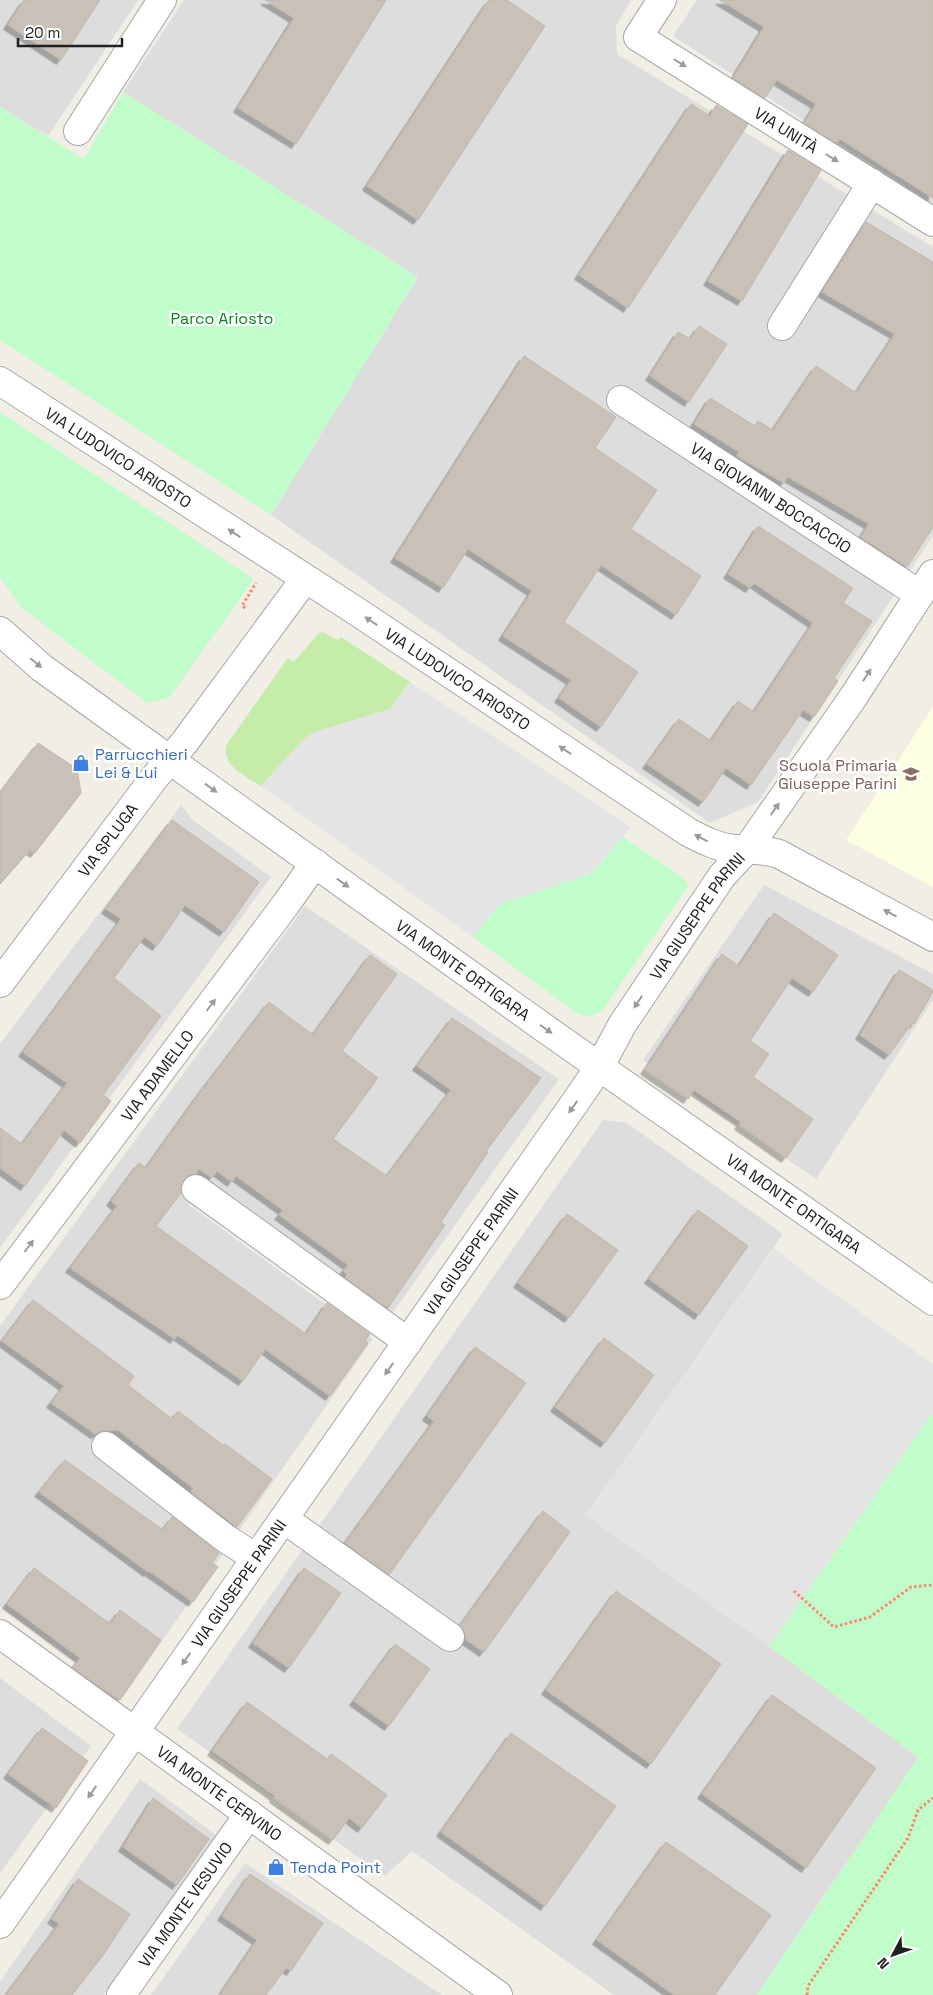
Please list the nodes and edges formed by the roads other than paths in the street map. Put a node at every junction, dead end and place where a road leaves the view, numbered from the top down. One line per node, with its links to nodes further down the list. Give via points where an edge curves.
1 (162, 0): 3 (street)
2 (662, 0): 4 (street, VIA UNITÀ, one-way to 4, via 638,37)
3 (78, 131)
4 (872, 182): 5 (street, VIA UNITÀ); 6 (street)
5 (933, 222)
6 (782, 326)
7 (0, 381): 9 (street, VIA LUDOVICO ARIOSTO, one-way to 7)
8 (621, 400): 10 (street, VIA GIOVANNI BOCCACCIO)
9 (305, 579): 12 (street, VIA SPLUGA); 13 (street, VIA LUDOVICO ARIOSTO, one-way to 9, via 721,846 688,832)
10 (926, 584): 13 (street, VIA GIUSEPPE PARINI, one-way to 10)
11 (0, 631): 12 (street, VIA MONTE ORTIGARA, one-way to 12, via 42,668)
12 (171, 759): 14 (street, VIA MONTE ORTIGARA, one-way to 14); 16 (street, VIA SPLUGA)
13 (748, 849): 15 (street, VIA LUDOVICO ARIOSTO, one-way to 13, via 779,854 758,848); 17 (street, VIA GIUSEPPE PARINI, one-way to 17, via 722,876 622,1025)
14 (315, 863): 17 (street, VIA MONTE ORTIGARA, one-way to 17); 19 (street, VIA ADAMELLO, one-way to 14)
15 (933, 937)
16 (0, 982)
17 (600, 1066): 20 (street, VIA MONTE ORTIGARA); 21 (street, VIA GIUSEPPE PARINI, one-way to 21)
18 (196, 1188): 21 (street)
19 (0, 1285)
20 (933, 1301)
21 (408, 1342): 23 (street, VIA GIUSEPPE PARINI, one-way to 23)
22 (106, 1446): 24 (street)
23 (284, 1519): 24 (street, VIA GIUSEPPE PARINI); 26 (street)
24 (256, 1558): 27 (street, VIA GIUSEPPE PARINI, one-way to 27)
25 (0, 1634): 27 (street, VIA MONTE CERVINO)
26 (450, 1637)
27 (135, 1732): 28 (street, VIA MONTE CERVINO); 29 (street, VIA GIUSEPPE PARINI, one-way to 29)
28 (249, 1814): 30 (street, VIA MONTE VESUVIO); 31 (street, VIA MONTE CERVINO)
29 (0, 1924)
30 (122, 1995)
31 (498, 1995)

